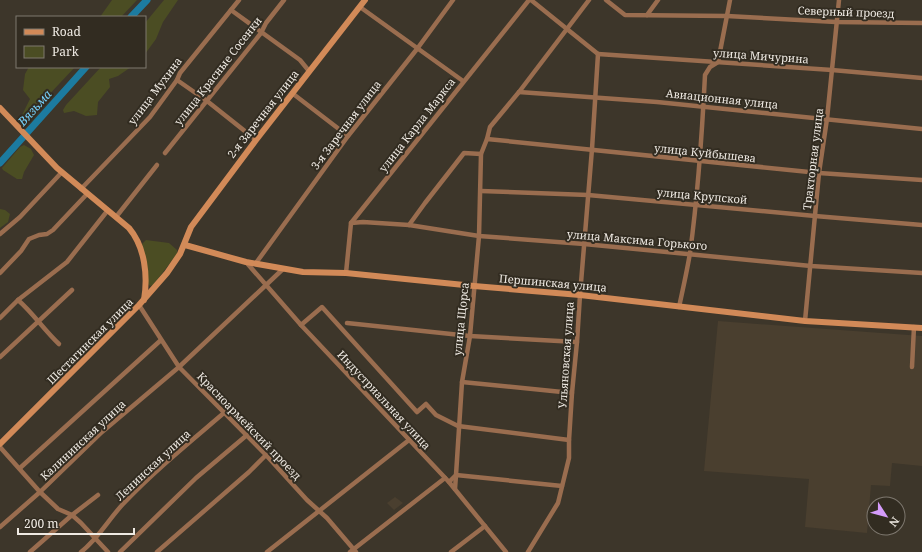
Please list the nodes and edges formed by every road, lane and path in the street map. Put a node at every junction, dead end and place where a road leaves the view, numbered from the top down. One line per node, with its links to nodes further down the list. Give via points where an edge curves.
1 (239, 0): 12 (street, улица Мухина)
2 (284, 0): 18 (street, улица Красные Сосенки)
3 (366, 0): 11 (street, 2-я Заречная улица)
4 (453, 0): 19 (street, 3-я Заречная улица)
5 (530, 0): 17 (street); 26 (street, улица Карла Маркса)
6 (589, 0): 17 (street)
7 (606, 0): 13 (street, Северный проезд, via 626,15)
8 (658, 0): 13 (street)
9 (730, 0): 14 (street)
10 (839, 0): 15 (street, Тракторная улица)
11 (360, 7): 19 (street); 23 (street, 2-я Заречная улица)
12 (232, 10): 18 (street); 25 (street, улица Мухина)
13 (647, 15): 14 (street, Северный проезд)
14 (727, 16): 15 (street, Северный проезд); 21 (street)
15 (836, 22): 16 (street, Северный проезд); 22 (street, Тракторная улица)
16 (922, 23)
17 (567, 28): 20 (street); 27 (street)
18 (261, 33): 23 (street, via 300,60); 30 (street, улица Красные Сосенки)
19 (417, 49): 26 (street); 35 (street, 3-я Заречная улица)
20 (598, 54): 21 (street, улица Мичурина); 29 (street, Ульяновская улица)
21 (718, 62): 22 (street, улица Мичурина); 31 (street, via 710,67 705,75)
22 (832, 70): 24 (street, улица Мичурина); 33 (street, Тракторная улица)
23 (309, 71): 28 (street, 2-я Заречная улица)
24 (922, 78)
25 (177, 80): 30 (street); 46 (street, улица Мухина, via 150,117)
26 (463, 82): 54 (street, улица Карла Маркса)
27 (519, 92): 29 (street, Авиационная улица); 36 (street, via 490,127)
28 (292, 93): 35 (street); 37 (street, 2-я Заречная улица)
29 (596, 97): 31 (street, Авиационная улица); 38 (street, Ульяновская улица)
30 (207, 101): 37 (street); 39 (street, улица Красные Сосенки)
31 (703, 106): 33 (street, Авиационная улица); 41 (street)
32 (0, 108): 43 (street)
33 (827, 119): 34 (street, Авиационная улица); 44 (street, Тракторная улица)
34 (922, 129)
35 (348, 136): 63 (street, 3-я Заречная улица)
36 (487, 139): 38 (street, улица Куйбышева); 40 (street)
37 (256, 140): 60 (street, 2-я Заречная улица, via 191,227)
38 (592, 149): 41 (street, улица Куйбышева); 49 (street, Ульяновская улица)
39 (165, 153)
40 (481, 154): 47 (street, улица Щорса); 55 (street, via 464,153)
41 (700, 161): 44 (street, улица Куйбышева); 50 (street)
42 (157, 165): 53 (street)
43 (62, 172): 46 (street); 57 (street, via 20,217)
44 (819, 173): 45 (street, улица Куйбышева); 52 (street, Тракторная улица)
45 (922, 180)
46 (81, 189): 48 (street)
47 (480, 191): 49 (street, улица Крупской); 58 (street, улица Щорса)
48 (87, 194): 51 (street); 66 (street, via 53,230 28,239)
49 (588, 195): 50 (street, улица Крупской); 59 (street, Ульяновская улица)
50 (695, 205): 52 (street, улица Крупской); 61 (street)
51 (108, 210): 53 (street); 75 (street, via 67,262)
52 (815, 216): 56 (street, улица Крупской); 64 (street, Тракторная улица)
53 (116, 217): 69 (street, via 136,236 143,260)
54 (351, 224): 55 (street, улица Максима Горького, via 363,222); 67 (street)
55 (409, 225): 58 (street, улица Максима Горького)
56 (922, 225)
57 (0, 234)
58 (479, 236): 59 (street, улица Максима Горького); 71 (street, улица Щорса)
59 (584, 244): 61 (street, улица Максима Горького); 74 (street, Ульяновская улица)
60 (185, 245): 62 (street, Першинская улица); 73 (street, Шестагинская улица, via 173,265)
61 (690, 254): 64 (street, улица Максима Горького); 77 (street)
62 (246, 262): 63 (street, Першинская улица); 70 (street, Индустриальная улица)
63 (256, 264): 65 (street, Першинская улица)
64 (811, 266): 68 (street, улица Максима Горького); 79 (street, Тракторная улица)
65 (283, 269): 67 (street, Першинская улица); 70 (street, Калининская улица)
66 (0, 273)
67 (346, 273): 71 (street, Першинская улица)
68 (922, 273)
69 (145, 283): 73 (street); 76 (street)
70 (266, 285): 82 (street, Индустриальная улица); 90 (street, Калининская улица)
71 (474, 286): 74 (street, Першинская улица); 85 (street, улица Щорса)
72 (72, 290): 80 (street)
73 (152, 290): 76 (street, Шестагинская улица)
74 (580, 295): 77 (street, Першинская улица); 87 (street, Ульяновская улица)
75 (18, 300): 78 (street); 80 (street)
76 (141, 303): 86 (street, Красноармейский проезд); 99 (street, Шестагинская улица)
77 (679, 307): 79 (street, Першинская улица)
78 (0, 318)
79 (805, 321): 83 (street, Першинская улица)
80 (38, 322): 88 (street); 89 (street)
81 (347, 323): 85 (street)
82 (301, 324): 95 (street, via 322,308 417,412 426,404 436,414); 97 (street, Индустриальная улица)
83 (914, 327): 84 (street, Першинская улица); 91 (street)
84 (922, 328)
85 (470, 336): 87 (street); 92 (street, улица Щорса)
86 (161, 340): 90 (street, Красноармейский проезд); 101 (street)
87 (577, 342): 93 (street, Ульяновская улица)
88 (59, 344)
89 (0, 357)
90 (179, 367): 94 (street, Красноармейский проезд); 107 (street, Калининская улица, via 102,432)
91 (912, 367)
92 (462, 382): 93 (street); 95 (street, улица Щорса)
93 (572, 393): 98 (street, Ульяновская улица)
94 (225, 412): 96 (street, Красноармейский проезд); 113 (street, Ленинская улица, via 122,505)
95 (458, 426): 98 (street); 102 (street, улица Щорса)
96 (247, 435): 100 (street, Красноармейский проезд); 118 (street, via 196,478)
97 (409, 440): 103 (street, Индустриальная улица); 109 (street)
98 (569, 440): 105 (street, Ульяновская улица, via 569,458)
99 (0, 445): 101 (street)
100 (266, 455): 109 (street, Красноармейский проезд); 119 (street)
101 (20, 468): 107 (street)
102 (456, 475): 104 (street); 105 (street); 106 (street, улица Щорса)
103 (445, 478): 104 (street, Индустриальная улица); 114 (street)
104 (450, 482): 106 (street, Индустриальная улица)
105 (562, 486): 123 (street, Ульяновская улица, via 558,503)
106 (454, 489): 111 (street, Индустриальная улица)
107 (40, 492): 110 (street, via 58,509); 112 (street, Калининская улица)
108 (98, 495): 110 (street)
109 (319, 511): 114 (street, Красноармейский проезд); 120 (street)
110 (72, 516): 113 (street); 115 (street)
111 (484, 526): 121 (street); 122 (street, Индустриальная улица)
112 (0, 527)
113 (95, 538): 116 (street, Ленинская улица, via 92,544); 117 (street)
114 (354, 551)
115 (30, 552)
116 (81, 552)
117 (108, 552)
118 (120, 552)
119 (157, 552)
120 (267, 552)
121 (451, 552)
122 (506, 552)
123 (528, 552)

